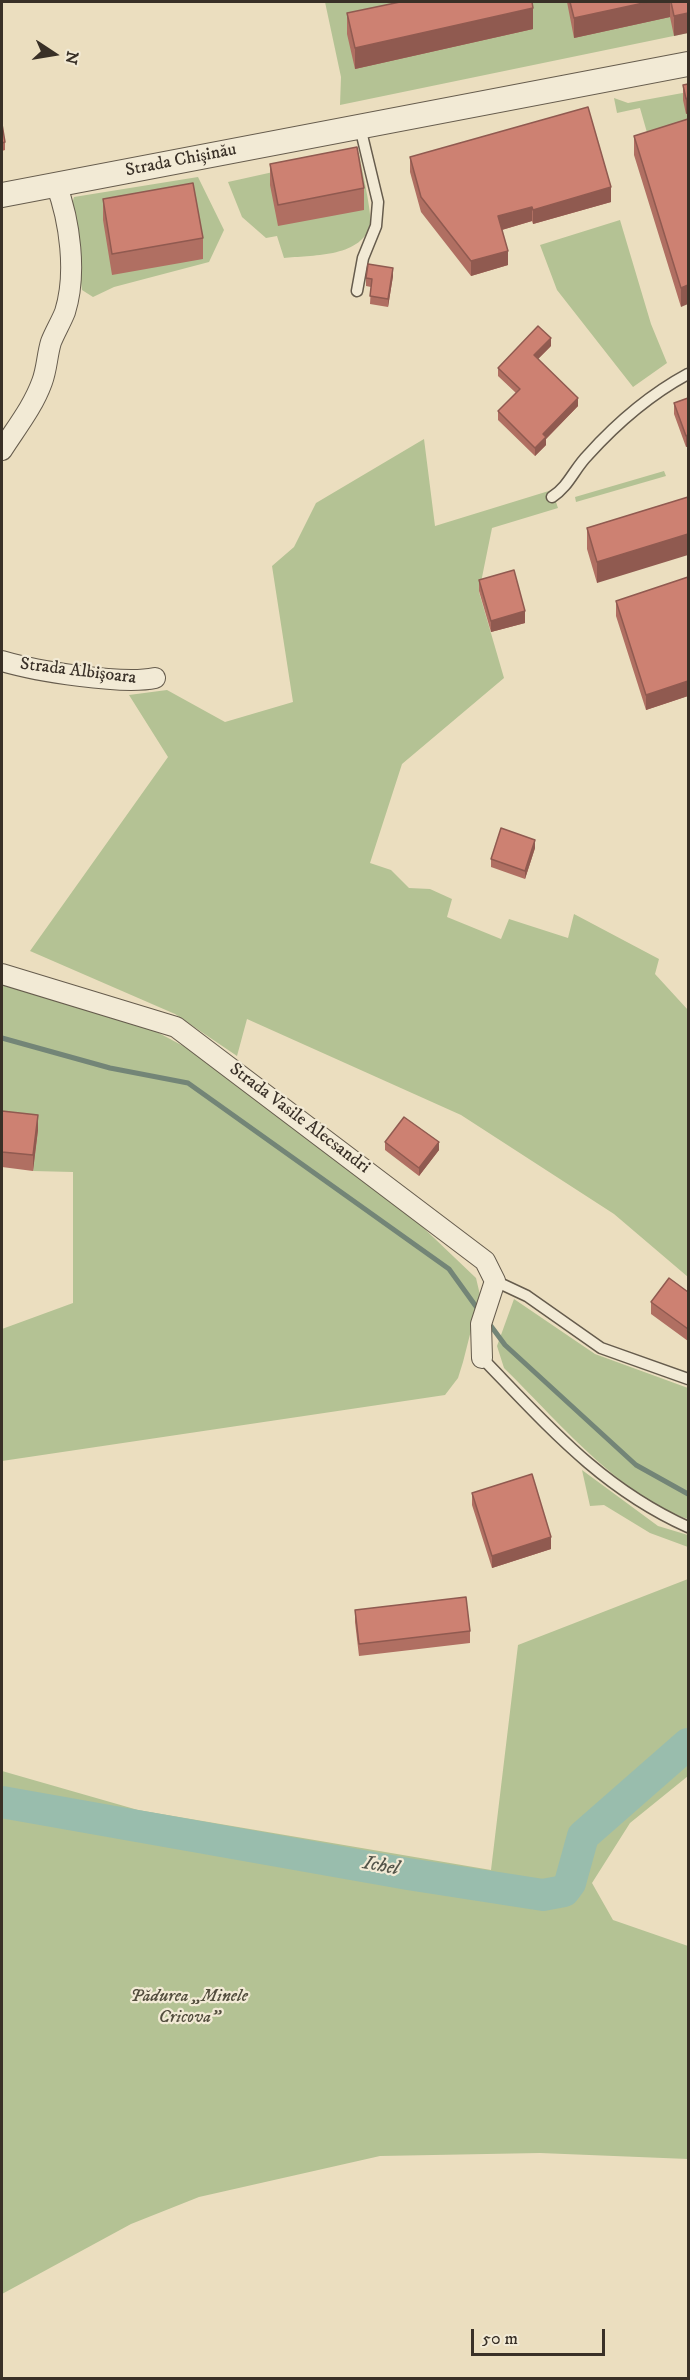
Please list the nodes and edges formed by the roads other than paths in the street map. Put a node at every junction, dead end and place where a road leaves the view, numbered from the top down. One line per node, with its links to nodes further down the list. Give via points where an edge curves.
1 (688, 64): 2 (street, Strada Chișinău)
2 (360, 127): 3 (street, Strada Chișinău); 5 (lane, via 378,202 376,226 363,258)
3 (56, 184): 4 (street, Strada Chișinău); 7 (street, via 69,244 65,312 51,344 37,396)
4 (2, 195)
5 (357, 291)
6 (688, 374): 8 (lane, via 627,417 586,457 564,489)
7 (2, 450)
8 (552, 497)
9 (2, 661): 10 (street, Strada Albișoara, via 26,668 128,680)
10 (155, 678)
11 (2, 974): 12 (street, Strada Vasile Alecsandri, via 176,1027 485,1261)
12 (495, 1281): 13 (street, via 481,1324); 14 (lane, via 528,1296 601,1348)
13 (482, 1358): 15 (lane, via 591,1468 657,1513)
14 (688, 1379)
15 (688, 1527)

